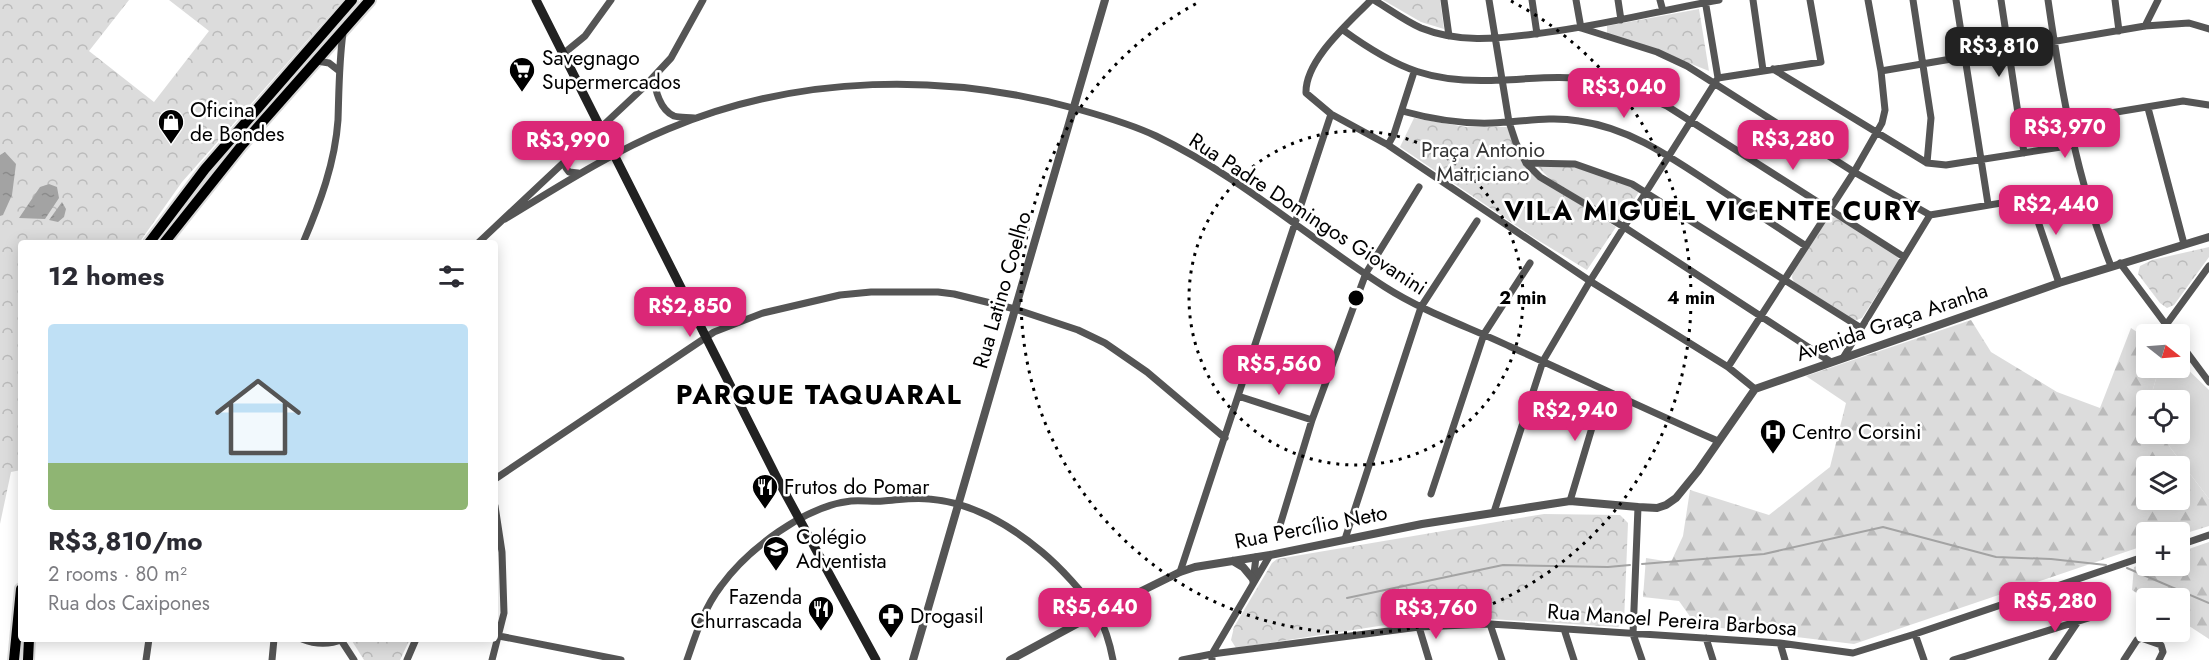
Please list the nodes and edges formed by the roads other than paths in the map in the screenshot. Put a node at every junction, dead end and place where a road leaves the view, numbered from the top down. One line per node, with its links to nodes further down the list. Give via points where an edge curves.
1 (352, 0): 90 (main road, via 205,169)
2 (370, 0): 31 (main road)
3 (536, 0): 38 (main road)
4 (611, 0): 38 (street, via 585,36)
5 (703, 0): 47 (street, via 671,58)
6 (1105, 0): 53 (street, Rua Latino Coelho)
7 (1372, 0): 30 (street); 34 (street, via 1421,28)
8 (1443, 0): 34 (street)
9 (1489, 0): 35 (street)
10 (1532, 0): 33 (street)
11 (1576, 0): 28 (street)
12 (1618, 0): 26 (street)
13 (1660, 0): 25 (street)
14 (1719, 0): 24 (street)
15 (1753, 0): 44 (street)
16 (1810, 0): 42 (street, via 1821,62)
17 (1868, 0): 45 (street)
18 (1913, 0): 41 (street)
19 (1956, 0): 39 (street)
20 (2001, 0): 37 (street)
21 (2048, 0): 36 (street)
22 (2115, 0): 32 (street)
23 (2158, 0): 27 (street)
24 (1705, 1): 25 (street); 49 (street)
25 (1663, 11): 26 (street)
26 (1621, 20): 28 (street)
27 (2145, 26): 29 (street, via 2189,23); 32 (street)
28 (1581, 28): 33 (street); 49 (street, via 1657,52)
29 (2209, 29)
30 (1343, 30): 46 (street, via 1383,58); 56 (street, via 1310,70 1305,92)
31 (343, 31): 40 (main road); 43 (street)
32 (2119, 31): 36 (street)
33 (1537, 34): 35 (street)
34 (1449, 36): 35 (street)
35 (1495, 39): 48 (street)
36 (2054, 42): 37 (street); 59 (street)
37 (2007, 49): 39 (street); 67 (street)
38 (563, 54): 63 (main road)
39 (1966, 57): 41 (street); 71 (street)
40 (317, 61): 43 (street); 91 (main road, via 242,145)
41 (1923, 64): 45 (street); 73 (street, via 1931,118)
42 (1773, 69): 44 (street); 64 (street)
43 (338, 70): 92 (street, via 338,121 330,167)
44 (1763, 70): 49 (street)
45 (1881, 71): 64 (street, via 1885,110)
46 (1414, 72): 48 (street, via 1468,82); 55 (street)
47 (654, 77): 50 (street); 51 (street)
48 (1503, 80): 60 (street); 61 (street, via 1592,79 1645,96)
49 (1717, 80): 61 (street); 74 (street)
50 (644, 87): 51 (street); 63 (street)
51 (655, 91): 57 (street)
52 (2209, 105): 54 (street, via 2183,101)
53 (1074, 108): 58 (street, Rua Padre Domingos Giovanini, via 988,90 865,83 755,99); 86 (street, Rua Padre Domingos Giovanini, via 1154,135 1226,174); 105 (street, Rua Latino Coelho)
54 (2148, 108): 59 (street); 94 (street)
55 (1402, 111): 60 (street, via 1462,122); 65 (street)
56 (1330, 114): 65 (street); 86 (street)
57 (673, 115): 58 (street); 62 (street)
58 (697, 118): 62 (street, Rua Padre Domingos Giovanini)
59 (2068, 120): 66 (street)
60 (1509, 122): 69 (street, via 1592,123 1626,133); 72 (street)
61 (1690, 122): 69 (street); 83 (street)
62 (669, 128): 68 (street, Rua Padre Domingos Giovanini)
63 (601, 130): 68 (main road); 70 (street)
64 (1877, 134): 73 (street); 74 (street)
65 (1388, 145): 102 (street)
66 (2074, 145): 67 (street); 79 (street)
67 (2024, 153): 71 (street)
68 (612, 154): 75 (street, Rua Padre Domingos Giovanini); 111 (main road)
69 (1669, 156): 80 (street); 95 (street)
70 (567, 158): 75 (street, via 569,172); 76 (street)
71 (1982, 159): 73 (street, via 1946,165); 82 (street)
72 (1526, 163): 80 (street, via 1575,164 1612,175); 88 (street, via 1540,177)
73 (1927, 163)
74 (1854, 171): 83 (street); 84 (street)
75 (581, 173): 77 (street, Rua Padre Domingos Giovanini)
76 (550, 175): 77 (street, via 558,179); 85 (street)
77 (558, 186): 85 (street, Rua Padre Domingos Giovanini)
78 (1419, 186): 100 (street)
79 (2085, 189): 81 (street); 98 (street)
80 (1645, 193): 88 (street); 101 (street)
81 (2030, 198): 82 (street); 103 (street)
82 (1988, 204): 84 (street)
83 (1830, 209): 95 (street); 96 (street)
84 (1930, 214): 96 (street)
85 (505, 219): 93 (street)
86 (1294, 221): 100 (street, Rua Padre Domingos Giovanini); 120 (street)
87 (1477, 221): 104 (street)
88 (1624, 227): 102 (street); 106 (street)
89 (2209, 237): 94 (street, Avenida Graça Aranha)
90 (151, 240)
91 (166, 240)
92 (304, 240)
93 (481, 240)
94 (2184, 244): 98 (street, Avenida Graça Aranha)
95 (1806, 246): 101 (street)
96 (1904, 257): 109 (street)
97 (1530, 262): 110 (street)
98 (2115, 264): 103 (street, Avenida Graça Aranha); 107 (street)
99 (2208, 269): 108 (street)
100 (1366, 273): 104 (street, Rua Padre Domingos Giovanini); 121 (street)
101 (1785, 280): 106 (street); 109 (street)
102 (1590, 281): 114 (street); 116 (street)
103 (2059, 283): 113 (street, Avenida Graça Aranha)
104 (1421, 308): 110 (street, Rua Padre Domingos Giovanini); 134 (street)
105 (1015, 309): 111 (street, via 938,292 871,292 763,313); 122 (street, via 1105,343 1147,372); 127 (street, Rua Latino Coelho)
106 (1761, 316): 115 (street); 116 (street)
107 (2165, 324)
108 (2167, 324)
109 (1861, 328): 113 (street)
110 (1484, 334): 114 (street, Rua Padre Domingos Giovanini); 125 (street)
111 (705, 338): 124 (street); 130 (main road)
112 (2190, 356): 117 (street)
113 (1843, 358): 115 (street, Avenida Graça Aranha)
114 (1544, 361): 119 (street, Rua Padre Domingos Giovanini); 129 (street)
115 (1831, 362): 118 (street, Avenida Graça Aranha)
116 (1728, 367): 118 (street)
117 (2209, 382)
118 (1755, 389): 123 (street)
119 (1603, 391): 123 (street, Rua Padre Domingos Giovanini); 126 (street)
120 (1238, 396): 121 (street); 122 (street)
121 (1312, 420): 132 (street)
122 (1225, 438): 140 (street)
123 (1718, 441): 128 (street, via 1676,498 1657,508)
124 (498, 477)
125 (1431, 494)
126 (1570, 501): 128 (street, Rua Percílio Neto); 129 (street, Rua Percílio Neto)
127 (958, 503): 130 (street, via 928,498 851,501); 142 (street, via 1025,538 1056,564); 176 (street, Rua Latino Coelho)
128 (1638, 507): 149 (street)
129 (1494, 512): 134 (street, Rua Percílio Neto)
130 (799, 519): 174 (street, via 772,534 721,585 701,619); 175 (main road)
131 (498, 531): 151 (street, via 504,580)
132 (1278, 535)
133 (2209, 535): 135 (street)
134 (1345, 539): 136 (street, Rua Percílio Neto)
135 (2190, 542)
136 (1270, 555): 137 (street, Rua Percílio Neto); 141 (street)
137 (1256, 557): 139 (street, Rua Percílio Neto); 141 (street)
138 (2136, 559): 150 (street, Rua Manoel Pereira Barbosa)
139 (1232, 561): 140 (street, Rua Percílio Neto); 141 (street, via 1243,567)
140 (1180, 572): 142 (street, Rua Percílio Neto)
141 (1252, 583): 164 (street)
142 (1096, 613): 177 (street, Rua Percílio Neto); 178 (street)
143 (2095, 616): 145 (street)
144 (18, 620): 166 (main road)
145 (2079, 620): 165 (street); 187 (street)
146 (1491, 624): 147 (street, Rua Manoel Pereira Barbosa); 148 (street, Rua Manoel Pereira Barbosa); 181 (street)
147 (1419, 627): 164 (street, Rua Manoel Pereira Barbosa); 180 (street)
148 (1564, 629): 149 (street, Rua Manoel Pereira Barbosa); 182 (street)
149 (1633, 634): 152 (street, Rua Manoel Pereira Barbosa); 183 (street)
150 (1915, 634): 163 (street, Rua Manoel Pereira Barbosa); 186 (street)
151 (499, 636): 153 (street); 173 (street)
152 (1706, 638): 162 (street, Rua Manoel Pereira Barbosa); 184 (street)
153 (498, 639)
154 (29, 642): 167 (main road)
155 (149, 642): 168 (street)
156 (274, 642): 169 (street)
157 (311, 642): 158 (street)
158 (335, 642)
159 (343, 642): 170 (street)
160 (415, 642): 171 (street)
161 (497, 642): 172 (street)
162 (1780, 643): 163 (street, Rua Manoel Pereira Barbosa); 185 (street)
163 (1854, 656)
164 (1212, 657): 179 (street, Rua Manoel Pereira Barbosa)
165 (1958, 659)
166 (14, 660)
167 (28, 660)
168 (146, 660)
169 (272, 660)
170 (354, 660)
171 (407, 660)
172 (492, 660)
173 (621, 660)
174 (687, 660)
175 (876, 660)
176 (913, 660)
177 (1010, 660)
178 (1113, 660)
179 (1182, 660)
180 (1429, 660)
181 (1502, 660)
182 (1574, 660)
183 (1642, 660)
184 (1713, 660)
185 (1785, 660)
186 (1924, 660)
187 (2052, 660)
188 (2124, 660): 189 (street, via 2141,638 2161,645)
189 (2159, 660)

